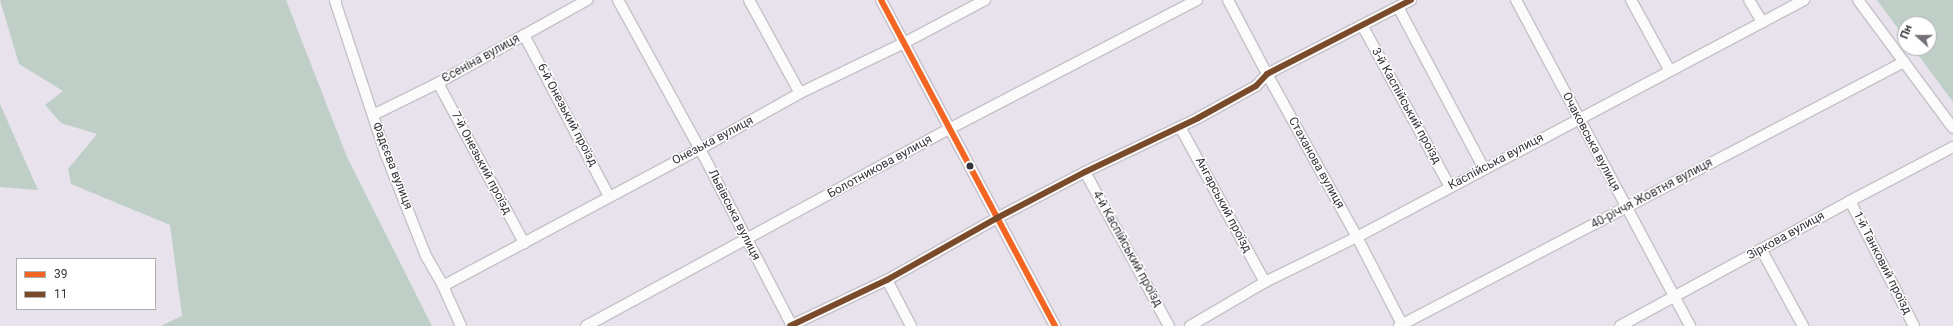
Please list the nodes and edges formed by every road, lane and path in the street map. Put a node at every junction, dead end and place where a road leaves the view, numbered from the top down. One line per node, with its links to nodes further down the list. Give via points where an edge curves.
1 (336, 0): 25 (street, Фадєєва вулиця)
2 (587, 0): 18 (street, Єсеніна вулиця)
3 (618, 0): 31 (street, Львівська вулиця)
4 (749, 0): 24 (street)
5 (881, 0): 19 (street)
6 (984, 0): 19 (street, Онезька вулиця)
7 (1197, 0): 29 (street, Болотникова вулиця)
8 (1228, 0): 22 (street, Стаханова вулиця)
9 (1411, 0): 15 (street)
10 (1516, 0): 26 (street, Очаковська вулиця)
11 (1631, 0): 21 (street)
12 (1749, 0): 16 (street)
13 (1804, 0): 16 (street, Каспійська вулиця)
14 (1858, 0): 20 (street)
15 (1398, 7): 17 (street); 32 (street)
16 (1762, 22): 21 (street, Каспійська вулиця)
17 (1362, 25): 22 (street); 34 (street, 3-й Каспійський проїзд)
18 (524, 35): 23 (street, Єсеніна вулиця); 35 (street, 6-й Онезький проїзд)
19 (904, 43): 24 (street, Онезька вулиця); 29 (street)
20 (1904, 62): 28 (street); 37 (street, 40-річчя Жовтня вулиця)
21 (1670, 71): 26 (street, Каспійська вулиця)
22 (1267, 74): 27 (street, via 1256,86); 39 (street, Стаханова вулиця)
23 (438, 83): 25 (street, Єсеніна вулиця); 41 (street, 7-й Онезький проїзд)
24 (800, 93): 31 (street, Онезька вулиця)
25 (373, 115): 45 (street, Фадєєва вулиця, via 426,256)
26 (1578, 118): 32 (street, Каспійська вулиця); 37 (street, Очаковська вулиця)
27 (1180, 127): 33 (street); 44 (street, Ангарський проїзд)
28 (1953, 128)
29 (949, 129): 38 (street); 40 (street, Болотникова вулиця)
30 (1953, 148): 36 (street, Зіркова вулиця)
31 (700, 149): 35 (street, Онезька вулиця); 40 (street, Львівська вулиця)
32 (1484, 169): 34 (street, Каспійська вулиця)
33 (1085, 172): 38 (street); 53 (street, 4-й Каспійський проїзд)
34 (1450, 187): 39 (street, Каспійська вулиця)
35 (609, 196): 41 (street, Онезька вулиця)
36 (1850, 201): 42 (street, Зіркова вулиця); 58 (street, 1-й Танковий проїзд)
37 (1626, 208): 46 (street, Очаковська вулиця); 47 (street, 40-річчя Жовтня вулиця)
38 (997, 218): 43 (street); 52 (street)
39 (1357, 237): 44 (street, Каспійська вулиця); 47 (street, Стаханова вулиця)
40 (746, 240): 49 (street, Болотникова вулиця); 50 (street, Львівська вулиця)
41 (524, 243): 45 (street, Онезька вулиця)
42 (1761, 249): 46 (street, Зіркова вулиця); 57 (street)
43 (887, 280): 50 (street); 51 (street)
44 (1265, 282): 54 (street, Каспійська вулиця)
45 (443, 286): 48 (street, Фадєєва вулиця)
46 (1675, 296): 55 (street, Зіркова вулиця); 56 (street, Очаковська вулиця)
47 (1401, 325)
48 (461, 326)
49 (586, 326)
50 (791, 326)
51 (911, 326)
52 (1055, 326)
53 (1169, 326)
54 (1190, 326)
55 (1620, 326)
56 (1690, 326)
57 (1803, 326)
58 (1914, 326)

